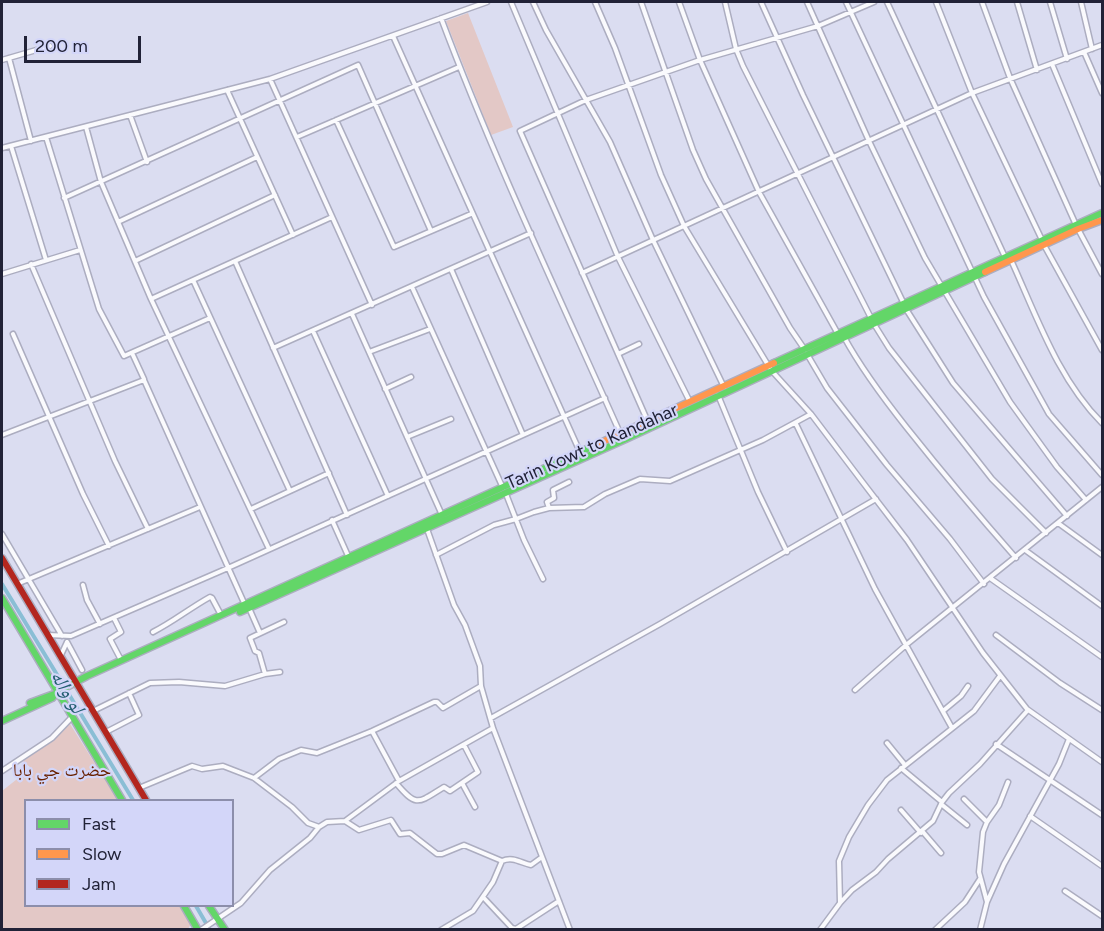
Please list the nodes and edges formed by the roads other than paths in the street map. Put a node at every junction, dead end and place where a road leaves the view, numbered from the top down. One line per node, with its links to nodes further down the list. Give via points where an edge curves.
1 (487, 2): 19 (street)
2 (511, 2): 47 (street)
3 (534, 2): 44 (street)
4 (596, 2): 39 (street)
5 (641, 2): 35 (street)
6 (679, 2): 31 (street)
7 (725, 2): 26 (street)
8 (761, 2): 22 (street)
9 (807, 2): 20 (street)
10 (846, 2): 18 (street)
11 (874, 2): 18 (street)
12 (887, 2): 46 (street)
13 (936, 2): 41 (street)
14 (982, 2): 36 (street)
15 (1017, 2): 34 (street)
16 (1050, 2): 29 (street)
17 (1081, 2): 25 (street)
18 (852, 11): 20 (street); 51 (street)
19 (441, 18): 21 (street); 33 (street)
20 (818, 26): 22 (street); 56 (street)
21 (393, 36): 37 (street); 38 (street)
22 (776, 38): 26 (street); 60 (street)
23 (1102, 45): 25 (street)
24 (50, 46): 28 (street)
25 (1092, 49): 27 (street)
26 (736, 50): 31 (street); 62 (street)
27 (1084, 52): 29 (street); 42 (street)
28 (9, 58): 30 (street); 55 (street)
29 (1067, 59): 32 (street)
30 (2, 60)
31 (700, 60): 35 (street); 65 (street)
32 (1052, 64): 34 (street); 64 (street)
33 (459, 67): 38 (street); 77 (street)
34 (1037, 70): 36 (street)
35 (666, 72): 39 (street); 68 (street, via 693,150)
36 (1010, 78): 41 (street); 75 (street)
37 (270, 79): 40 (street); 43 (street)
38 (414, 86): 45 (street); 70 (street)
39 (630, 86): 44 (street); 74 (street, via 661,175)
40 (227, 90): 48 (street); 49 (street)
41 (972, 93): 46 (street); 80 (street)
42 (1102, 93)
43 (279, 100): 45 (street, via 358,64); 49 (street); 54 (street)
44 (586, 100): 47 (street); 79 (street, via 610,142)
45 (375, 103): 50 (street); 76 (street)
46 (938, 110): 51 (street); 84 (street)
47 (559, 113): 83 (street); 90 (street, via 520,131)
48 (130, 115): 52 (street); 61 (street)
49 (240, 118): 59 (street); 61 (street)
50 (336, 120): 54 (street); 76 (street, via 394,247)
51 (904, 124): 56 (street); 92 (street)
52 (86, 127): 53 (street); 63 (street)
53 (46, 137): 55 (street); 67 (street)
54 (297, 137): 71 (street)
55 (31, 141): 57 (street)
56 (869, 141): 60 (street); 96 (street)
57 (11, 146): 58 (street); 85 (street)
58 (2, 148)
59 (257, 157): 66 (street); 73 (street)
60 (833, 158): 62 (street); 99 (street)
61 (147, 162): 63 (street)
62 (798, 174): 65 (street); 102 (street)
63 (101, 182): 67 (street); 73 (street)
64 (1102, 184)
65 (759, 192): 68 (street); 106 (street)
66 (275, 195): 78 (street); 86 (street)
67 (64, 198): 81 (street)
68 (722, 209): 74 (street); 112 (street)
69 (1102, 213): 75 (main road, Tarin Kowt to Kandahar)
70 (471, 214): 76 (street); 82 (street)
71 (332, 217): 78 (street); 98 (street)
72 (1102, 220): 75 (main road, Tarin Kowt to Kandahar)
73 (118, 222): 86 (street)
74 (684, 226): 79 (street); 115 (street)
75 (1077, 227): 80 (main road, Tarin Kowt to Kandahar); 93 (street)
76 (431, 231)
77 (531, 233): 82 (street); 121 (street)
78 (293, 235): 87 (street)
79 (653, 240): 83 (street); 118 (street)
80 (1043, 242): 84 (main road, Tarin Kowt to Kandahar); 110 (street)
81 (80, 250): 85 (street); 113 (street, via 104,318 124,356)
82 (488, 252): 89 (street); 126 (street)
83 (618, 257): 90 (street); 123 (street)
84 (1008, 258): 92 (main road, Tarin Kowt to Kandahar); 129 (street, via 1058,364)
85 (46, 260): 88 (street)
86 (135, 261): 97 (street)
87 (235, 261): 94 (street); 109 (street)
88 (31, 264): 91 (street); 122 (street)
89 (451, 269): 95 (street); 134 (street)
90 (582, 273): 114 (street)
91 (2, 274)
92 (973, 274): 96 (main road, Tarin Kowt to Kandahar); 140 (street, via 1049,414)
93 (1102, 274)
94 (193, 280): 97 (street); 101 (street)
95 (412, 287): 98 (street); 103 (street)
96 (942, 289): 99 (main road, Tarin Kowt to Kandahar); 148 (street, via 1010,402)
97 (151, 299): 107 (street)
98 (372, 305): 100 (street)
99 (905, 306): 102 (main road, Tarin Kowt to Kandahar); 154 (street, via 953,383)
100 (352, 314): 104 (street); 111 (street)
101 (210, 318): 107 (street); 145 (street)
102 (873, 321): 106 (main road, Tarin Kowt to Kandahar); 161 (street, via 889,348 992,479)
103 (430, 329): 111 (street); 137 (street)
104 (313, 331): 109 (street); 146 (street)
105 (14, 334): 125 (street)
106 (841, 335): 112 (main road, Tarin Kowt to Kandahar); 170 (street, via 896,414)
107 (169, 337): 113 (street); 150 (street)
108 (639, 344): 114 (street)
109 (273, 348): 139 (street)
110 (1102, 350)
111 (369, 352): 119 (street)
112 (806, 352): 115 (main road, Tarin Kowt to Kandahar); 177 (street, via 827,388)
113 (132, 353): 117 (street)
114 (618, 354): 128 (street)
115 (770, 368): 118 (main road, Tarin Kowt to Kandahar); 120 (main road, Tarin Kowt to Kandahar); 124 (street)
116 (411, 377): 119 (street)
117 (144, 380): 122 (street); 149 (street)
118 (724, 387): 123 (main road, Tarin Kowt to Kandahar)
119 (386, 389): 135 (street)
120 (718, 395): 131 (main road, Tarin Kowt to Kandahar); 136 (street)
121 (605, 398): 126 (street); 132 (street)
122 (90, 401): 125 (street); 159 (street)
123 (690, 402): 128 (main road, Tarin Kowt to Kandahar)
124 (811, 414): 130 (street); 147 (street)
125 (49, 417): 133 (street); 163 (street)
126 (562, 417): 134 (street); 138 (street)
127 (451, 419): 135 (street)
128 (648, 422): 131 (main road, Tarin Kowt to Kandahar)
129 (1102, 423)
130 (796, 424): 136 (street); 156 (street)
131 (631, 433): 132 (main road, Tarin Kowt to Kandahar); 144 (main road, Tarin Kowt to Kandahar)
132 (621, 434): 138 (main road, Tarin Kowt to Kandahar)
133 (2, 435)
134 (524, 435): 137 (street)
135 (407, 436): 141 (street)
136 (740, 451): 151 (street, via 670,481 640,479 584,507); 166 (street)
137 (486, 452): 141 (street); 144 (street)
138 (580, 452): 144 (main road, Tarin Kowt to Kandahar)
139 (329, 473): 145 (street); 152 (street)
140 (1102, 475)
141 (426, 479): 146 (street); 153 (street)
142 (569, 482): 151 (street, via 553,490 555,498 547,502)
143 (1102, 487): 148 (street)
144 (504, 490): 153 (main road, Tarin Kowt to Kandahar); 155 (street); 160 (main road, Tarin Kowt to Kandahar)
145 (290, 491): 150 (street)
146 (388, 496): 152 (street)
147 (876, 499): 156 (street); 182 (street)
148 (1086, 500): 154 (street)
149 (200, 507): 159 (street); 172 (street)
150 (251, 508): 164 (street)
151 (549, 508): 155 (street)
152 (347, 514): 157 (street)
153 (442, 515): 171 (main road, Tarin Kowt to Kandahar)
154 (1067, 516): 158 (street)
155 (516, 519): 167 (street, via 494,525); 175 (street)
156 (842, 519): 166 (street); 194 (street)
157 (332, 520): 164 (street); 171 (street)
158 (1058, 523): 161 (street); 168 (street)
159 (148, 529): 163 (street)
160 (428, 529): 167 (street); 171 (main road, Tarin Kowt to Kandahar)
161 (1046, 533): 165 (street)
162 (2, 534): 174 (street)
163 (109, 546): 174 (street)
164 (269, 549): 172 (street)
165 (1025, 550): 170 (street); 180 (street)
166 (787, 552): 214 (street)
167 (436, 555): 203 (street, via 480,666)
168 (1102, 555)
169 (2, 558): 176 (main road)
170 (1016, 558): 173 (street)
171 (350, 560): 181 (main road, Tarin Kowt to Kandahar)
172 (228, 568): 181 (street); 184 (street)
173 (990, 578): 177 (street); 196 (street)
174 (28, 579): 176 (street); 192 (street)
175 (543, 579)
176 (17, 584): 189 (main road)
177 (984, 584): 182 (street)
178 (83, 585): 186 (street)
179 (2, 598): 206 (main road)
180 (1102, 606)
181 (247, 607): 183 (main road, Tarin Kowt to Kandahar); 188 (street); 202 (main road, Tarin Kowt to Kandahar)
182 (953, 608): 194 (street); 201 (street)
183 (222, 616): 187 (street, via 210,597); 197 (main road, Tarin Kowt to Kandahar)
184 (114, 618): 186 (street); 197 (street, via 122,632 110,639)
185 (284, 622): 188 (street)
186 (100, 624): 191 (street)
187 (153, 632)
188 (260, 633): 200 (street, via 250,638)
189 (48, 635): 192 (street); 195 (main road)
190 (996, 635): 209 (street)
191 (71, 636): 192 (street); 193 (street)
192 (62, 637)
193 (67, 642): 195 (street); 198 (street)
194 (906, 645): 205 (street); 211 (street)
195 (61, 655): 202 (main road)
196 (1102, 657)
197 (122, 660): 202 (main road, Tarin Kowt to Kandahar)
198 (82, 670)
199 (280, 672): 200 (street)
200 (265, 674): 207 (street, via 225,686 150,683)
201 (1000, 676): 208 (street); 216 (street, via 974,711)
202 (76, 682): 206 (main road); 210 (main road)
203 (481, 686): 214 (street); 217 (street, via 443,708 434,702)
204 (968, 686): 211 (street)
205 (855, 690)
206 (60, 691): 212 (main road); 213 (main road)
207 (129, 693): 210 (street); 218 (street, via 139,715)
208 (1028, 710): 219 (street); 221 (street)
209 (1102, 710)
210 (93, 711): 218 (main road)
211 (943, 711): 216 (street)
212 (72, 717): 225 (street, via 52,738); 232 (main road)
213 (2, 718)
214 (491, 718): 215 (street)
215 (493, 728): 222 (street); 246 (street)
216 (952, 728): 224 (street)
217 (372, 731): 226 (street, via 317,753 301,750 279,759); 228 (street)
218 (106, 732): 231 (main road)
219 (1069, 739): 223 (street); 227 (street)
220 (887, 743): 224 (street)
221 (996, 744): 227 (street); 235 (street)
222 (464, 745): 228 (street); 229 (street, via 479,770)
223 (1102, 762)
224 (903, 766): 235 (street); 254 (street, via 887,780 849,837 840,861)
225 (2, 771)
226 (254, 778): 231 (street, via 223,766 192,766); 243 (street, via 308,823)
227 (1050, 781): 238 (street); 239 (street)
228 (398, 782): 229 (street, via 415,801 444,787 450,791); 240 (street)
229 (462, 783): 236 (street)
230 (1008, 783): 241 (street)
231 (139, 788): 233 (main road)
232 (121, 799)
233 (145, 799)
234 (964, 799): 241 (street)
235 (941, 803): 242 (street); 244 (street, via 933,821)
236 (476, 807)
237 (901, 810): 244 (street)
238 (1102, 815)
239 (1030, 816): 248 (street); 253 (street)
240 (345, 821): 243 (street, via 327,822); 247 (street, via 360,830 392,820 400,834 410,833 437,854 465,845)
241 (987, 822): 249 (street)
242 (967, 825)
243 (319, 827): 258 (street, via 270,870 241,903)
244 (922, 832): 245 (street); 254 (street)
245 (941, 853)
246 (542, 857): 247 (street, via 531,865 517,859); 252 (street)
247 (502, 861): 251 (street)
248 (1102, 866)
249 (981, 879): 253 (street); 265 (street, via 965,902)
250 (1065, 891): 257 (street)
251 (483, 897): 260 (street); 262 (street, via 473,911)
252 (559, 901): 260 (street); 263 (street)
253 (987, 902): 266 (street)
254 (840, 903): 264 (street)
255 (185, 907): 259 (main road)
256 (210, 907): 258 (main road)
257 (1102, 916)
258 (217, 920): 259 (street); 261 (main road)
259 (201, 929)
260 (516, 929)
261 (225, 930)
262 (441, 930)
263 (570, 930)
264 (820, 930)
265 (935, 930)
266 (980, 930)

